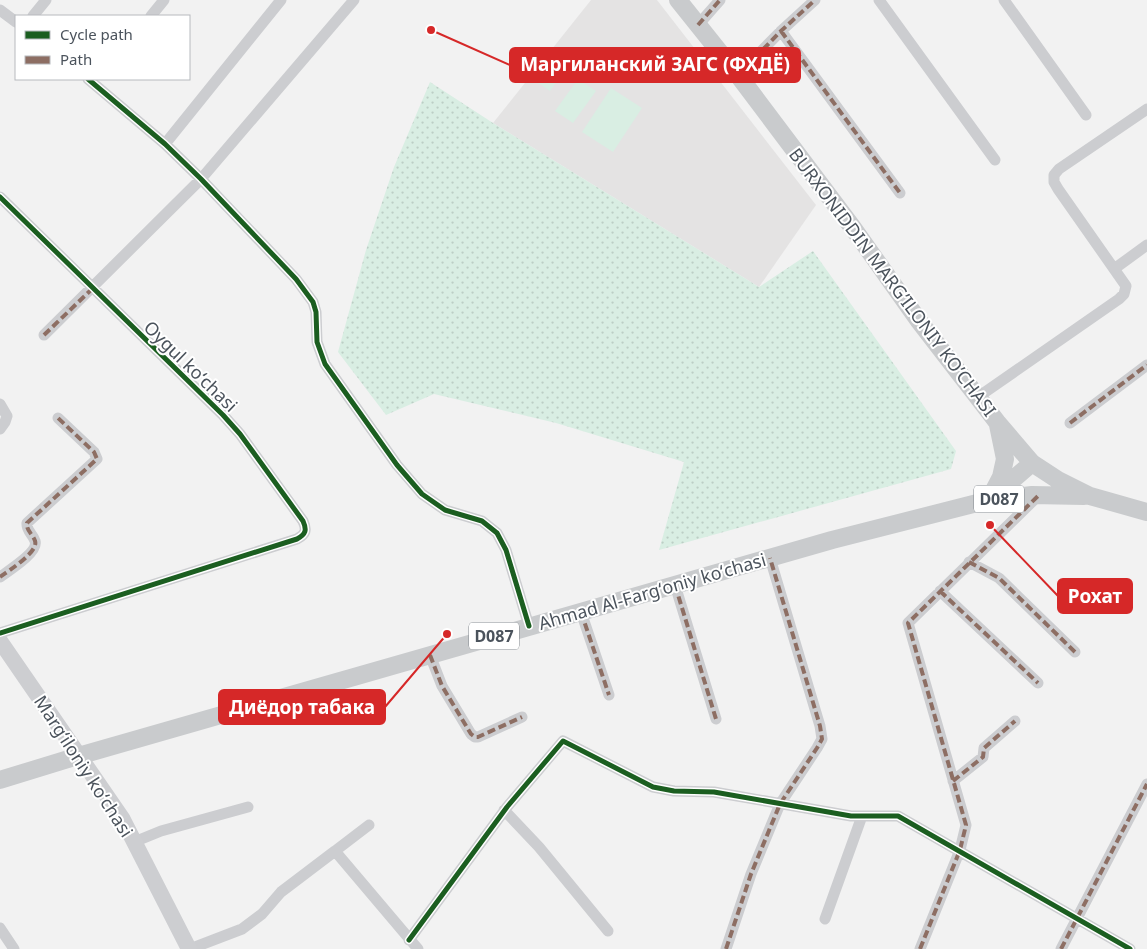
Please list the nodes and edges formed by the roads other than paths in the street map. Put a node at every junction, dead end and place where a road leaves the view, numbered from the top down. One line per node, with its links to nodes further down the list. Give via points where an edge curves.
1 (46, 0): 11 (street)
2 (164, 0): 12 (street)
3 (281, 0): 20 (street)
4 (354, 0): 22 (street)
5 (678, 0): 14 (main road, BURXONIDDIN MARG’ILONIY KO’CHASI)
6 (720, 0): 14 (street)
7 (815, 0): 15 (street)
8 (879, 0): 21 (street)
9 (1004, 0): 19 (street)
10 (0, 10): 13 (street)
11 (35, 15)
12 (152, 15)
13 (15, 21)
14 (698, 24): 16 (main road, BURXONIDDIN MARG’ILONIY KO’CHASI)
15 (781, 31): 16 (street); 23 (street)
16 (738, 75): 30 (main road, BURXONIDDIN MARG’ILONIY KO’CHASI)
17 (94, 81): 20 (street)
18 (1147, 109): 26 (street, via 1054,175 1058,189)
19 (1086, 115)
20 (165, 144): 22 (street)
21 (995, 160)
22 (201, 179): 27 (street); 47 (street, via 308,294 316,312 317,342 325,364 412,484 433,503 482,521 496,533 506,550)
23 (900, 193)
24 (0, 197): 27 (street, Oygul koʻchasi)
25 (1147, 245): 26 (street)
26 (1114, 269): 30 (street, via 1126,286 1119,300)
27 (92, 289): 28 (street); 48 (street, Oygul koʻchasi, via 240,434 303,521 305,534 298,539)
28 (44, 335)
29 (1147, 365): 34 (street)
30 (978, 397): 33 (main road, BURXONIDDIN MARG’ILONIY KO’CHASI)
31 (0, 404): 35 (street, via 7,416)
32 (58, 418): 43 (street, via 94,452 97,459 28,523 27,528 36,541 35,547)
33 (997, 422): 36 (main road, BURXONIDDIN MARG’ILONIY KO’CHASI / D087); 39 (main road, D087, via 1005,459)
34 (1070, 423)
35 (0, 429)
36 (1032, 463): 38 (main road, BURXONIDDIN MARG’ILONIY KO’CHASI / D087); 39 (main road, D087)
37 (1039, 495): 38 (main road, D087); 39 (main road, D087); 42 (street)
38 (1090, 496): 40 (main road, BURXONIDDIN MARG’ILONIY KO’CHASI / D087)
39 (990, 500): 41 (main road, Ahmad Al-Fargʻoniy koʻchasi / D087)
40 (1147, 512)
41 (770, 558): 44 (main road, Ahmad Al-Fargʻoniy koʻchasi / D087); 61 (street, via 822,738)
42 (969, 562): 45 (street); 50 (street, via 999,578)
43 (0, 577)
44 (675, 585): 46 (main road, Ahmad Al-Fargʻoniy koʻchasi / D087); 55 (street)
45 (940, 591): 52 (street); 59 (street, via 909,620 908,626)
46 (581, 612): 47 (main road, Ahmad Al-Fargʻoniy koʻchasi / D087); 53 (street)
47 (529, 626): 51 (main road, Ahmad Al-Fargʻoniy koʻchasi / D087)
48 (0, 633)
49 (0, 641): 57 (street, Margʻiloniy koʻchasi)
50 (1075, 652)
51 (430, 655): 54 (street, via 442,686 474,737); 57 (main road, Ahmad Al-Fargʻoniy koʻchasi / D087)
52 (1038, 683)
53 (610, 695)
54 (522, 717)
55 (716, 718)
56 (1015, 721): 59 (street, via 984,748 983,757)
57 (78, 756): 58 (main road, Ahmad Al-Fargʻoniy koʻchasi / D087); 66 (street, Margʻiloniy koʻchasi, via 122,818)
58 (0, 780)
59 (953, 780): 67 (street, via 966,825)
60 (1147, 784): 70 (street)
61 (780, 804): 63 (street, via 714,792 653,788 563,741); 64 (street); 77 (street, via 751,874)
62 (248, 807): 66 (street, via 161,831)
63 (504, 810): 72 (street, via 539,846); 73 (street)
64 (862, 816): 67 (street, via 898,816); 69 (street)
65 (370, 825): 68 (street)
66 (134, 842): 75 (street, Margʻiloniy koʻchasi)
67 (960, 850): 70 (street); 78 (street)
68 (335, 851): 73 (street); 75 (street, via 281,892 242,930)
69 (825, 919)
70 (1077, 919): 79 (street); 80 (street)
71 (0, 928): 74 (street)
72 (608, 931)
73 (409, 940): 76 (street)
74 (14, 949)
75 (190, 949)
76 (418, 949)
77 (726, 949)
78 (920, 949)
79 (1061, 949)
80 (1130, 949)

